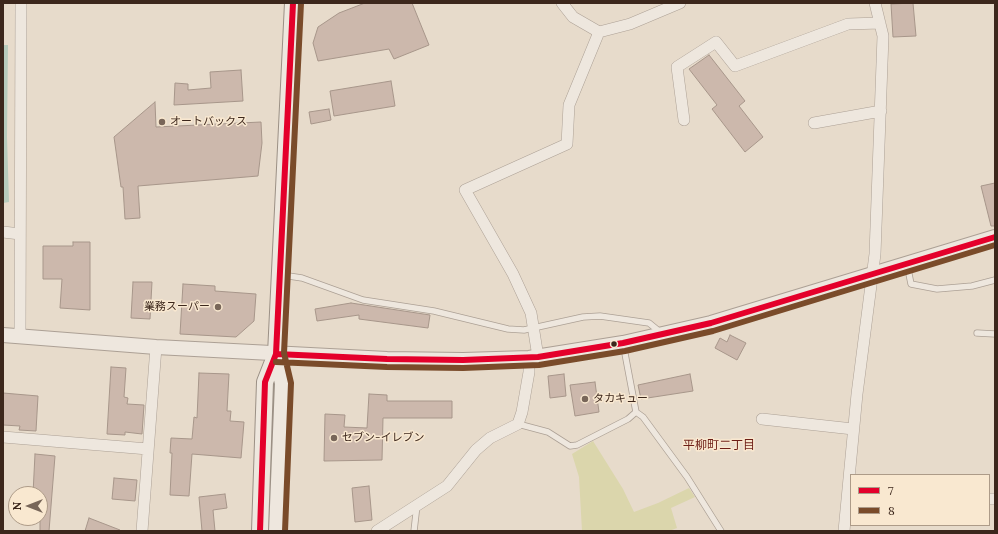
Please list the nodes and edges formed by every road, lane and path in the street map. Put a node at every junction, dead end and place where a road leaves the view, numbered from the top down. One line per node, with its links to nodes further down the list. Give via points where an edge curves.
1 (21, 3): 12 (street)
2 (293, 3): 16 (main road)
3 (562, 3): 7 (street, via 573,17)
4 (680, 3): 7 (street, via 630,24)
5 (875, 3): 6 (street)
6 (880, 23): 8 (street, via 883,36); 9 (street, via 848,24 735,66 716,42 677,67)
7 (599, 32): 18 (street, via 569,105 567,144 465,190 513,274)
8 (881, 111): 10 (street); 15 (street)
9 (684, 120)
10 (814, 123)
11 (3, 232): 12 (street)
12 (20, 234): 23 (street)
13 (995, 237): 14 (street)
14 (907, 264): 15 (street); 17 (lane, via 911,284 937,289 972,286)
15 (874, 274): 20 (street, via 711,323); 31 (street)
16 (280, 275): 18 (lane, via 302,278 363,300 434,311 508,329 524,330); 26 (main road)
17 (995, 280)
18 (535, 327): 20 (lane, via 583,316 600,316 649,323); 27 (street)
19 (977, 333): 21 (lane)
20 (663, 334): 24 (street)
21 (995, 334)
22 (3, 335): 23 (street)
23 (20, 336): 25 (street)
24 (623, 343): 27 (street); 28 (lane)
25 (156, 347): 26 (street); 33 (street)
26 (276, 354): 27 (street, via 386,359); 38 (main road, via 266,382); 39 (main road, via 283,383)
27 (533, 358): 30 (street)
28 (636, 412): 30 (lane, via 628,419 570,446 548,432); 42 (lane, via 643,417 687,477)
29 (762, 419): 31 (street)
30 (518, 424): 36 (street, via 490,438 476,450 447,486)
31 (853, 429): 34 (street)
32 (3, 437): 33 (street)
33 (148, 449): 37 (street)
34 (851, 474)
35 (850, 492): 43 (street)
36 (417, 504): 40 (street); 41 (lane)
37 (142, 531)
38 (260, 531)
39 (277, 531)
40 (377, 531)
41 (414, 531)
42 (721, 531)
43 (844, 531)

